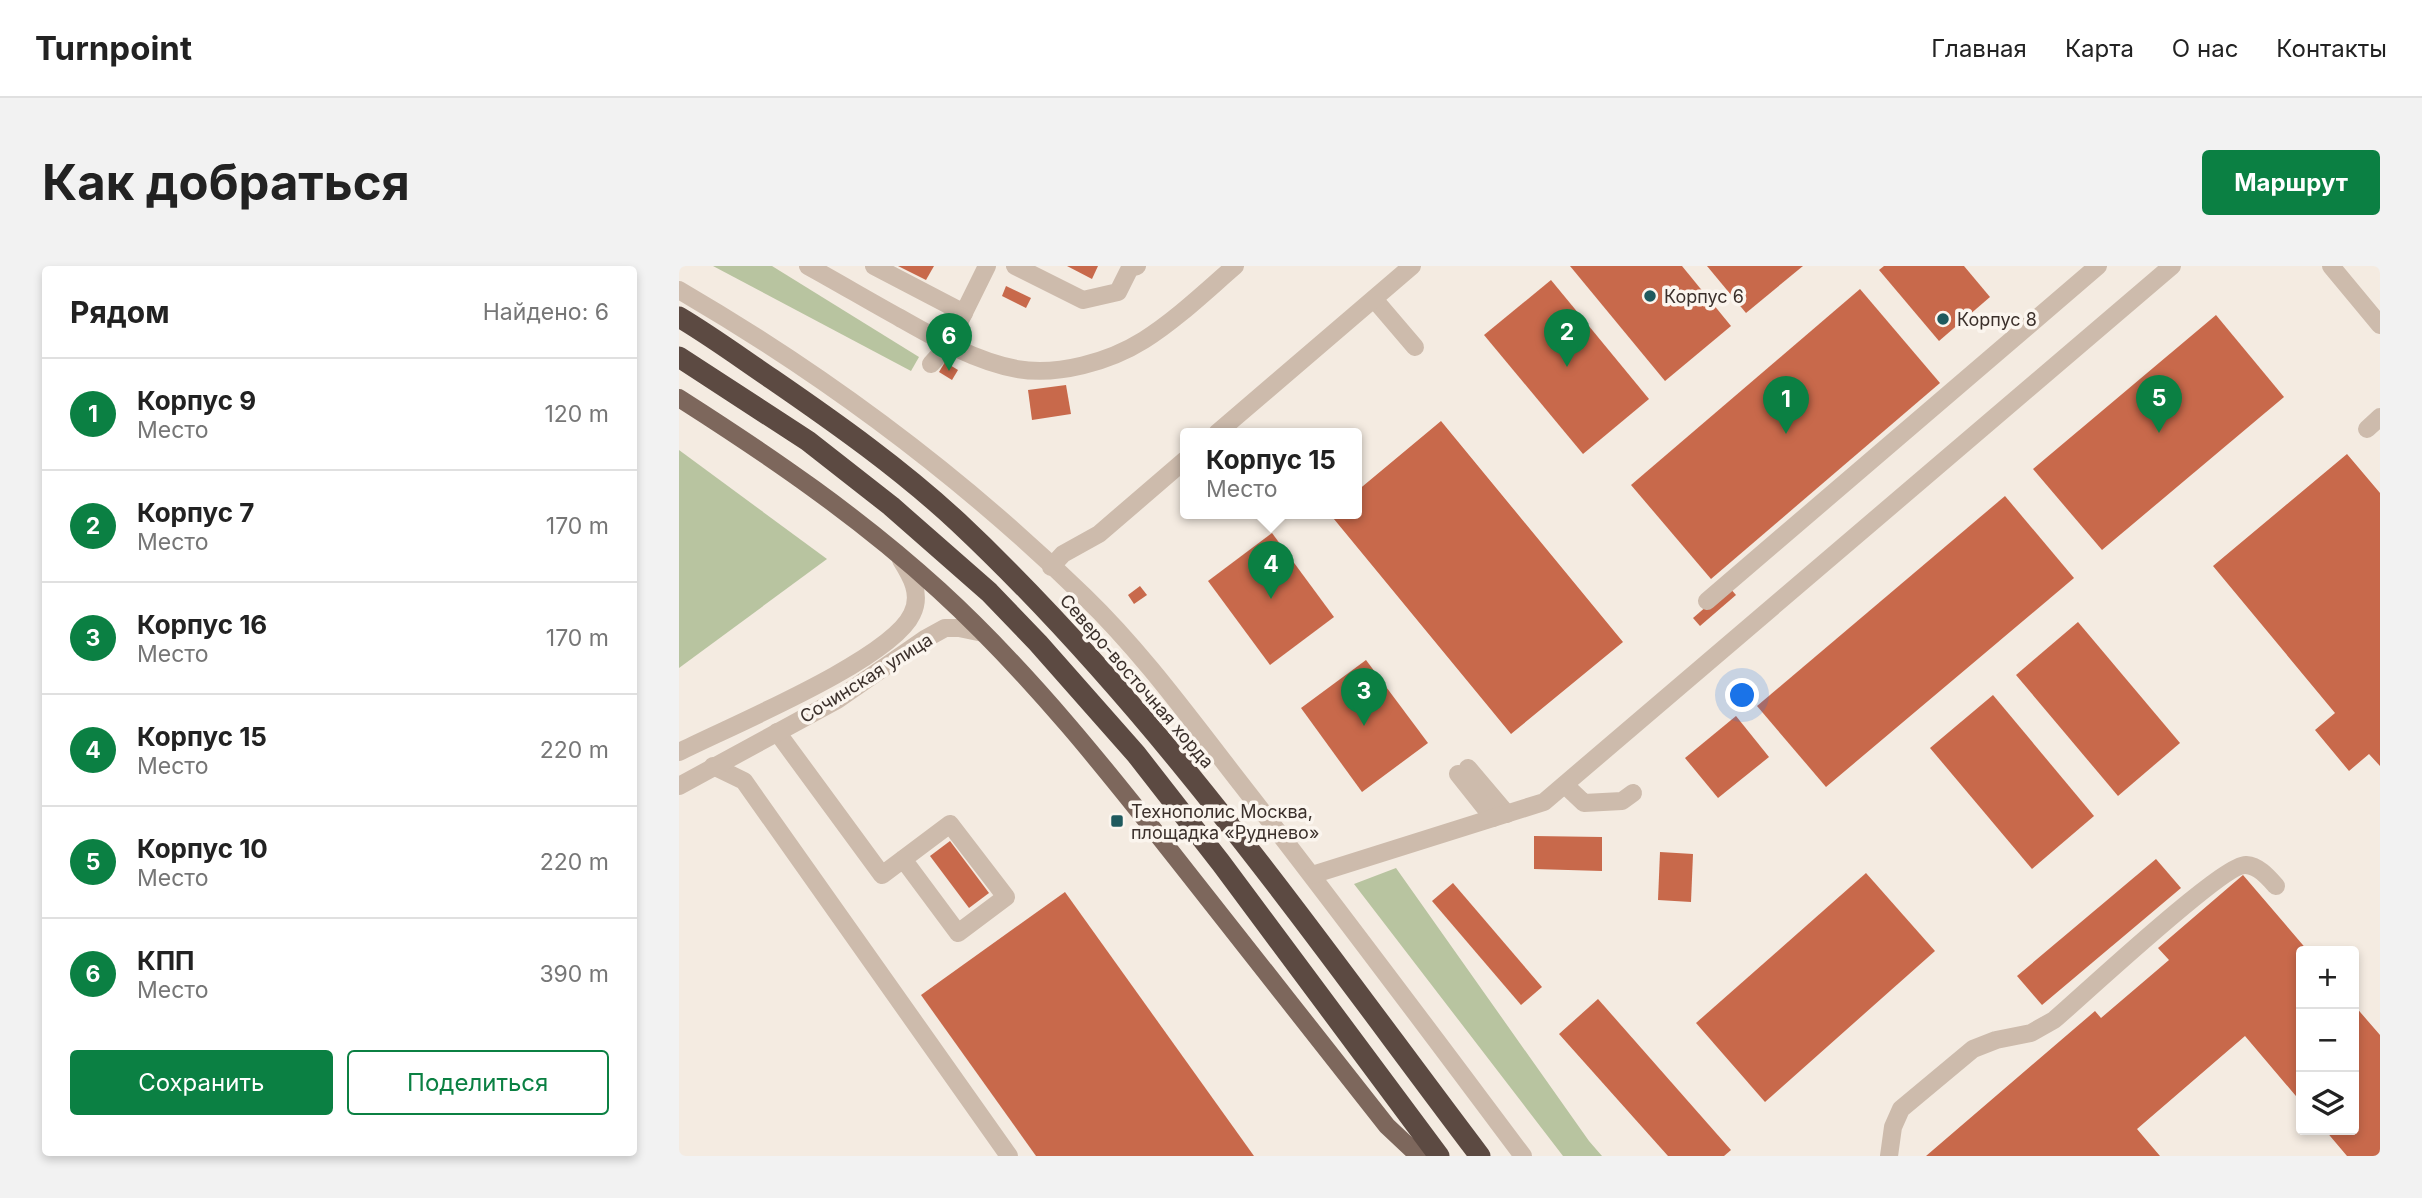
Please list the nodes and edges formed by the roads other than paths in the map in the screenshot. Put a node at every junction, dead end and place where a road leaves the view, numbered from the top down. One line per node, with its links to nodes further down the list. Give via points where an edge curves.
1 (808, 266): 16 (street)
2 (874, 266): 13 (street)
3 (987, 266): 13 (street)
4 (1015, 266): 5 (street, via 1083,300 1118,292 1130,268)
5 (1137, 266)
6 (1235, 266): 16 (street, via 1144,340 1083,367 1020,369)
7 (1412, 266): 12 (street)
8 (2098, 266): 25 (street)
9 (2172, 266): 33 (street)
10 (2331, 266): 15 (street)
11 (679, 290): 24 (street, via 750,332 908,445 995,514)
12 (1374, 299): 17 (street); 21 (street)
13 (964, 313): 16 (street)
14 (679, 317): 43 (highway, Северо-восточная хорда, via 873,451 956,521 1039,603 1133,707 1248,848)
15 (2380, 324)
16 (948, 345): 19 (street)
17 (1415, 347)
18 (679, 357): 42 (highway, via 808,441 891,506 989,592 1038,643 1221,863)
19 (931, 364)
20 (679, 398): 23 (main road, via 768,455)
21 (1223, 428)
22 (1180, 464): 24 (street, via 1099,534 1063,554)
23 (897, 554): 26 (main road); 29 (street, Сочинская улица, via 914,580 913,613 905,626 829,678)
24 (1051, 567): 38 (street, via 1085,597 1173,695)
25 (1707, 601)
26 (983, 634): 27 (street, Сочинская улица, via 946,628 837,700); 41 (main road, via 1052,706 1387,1126)
27 (777, 732): 28 (street, Сочинская улица); 37 (street, via 882,875)
28 (750, 746): 30 (street, Сочинская улица); 32 (street)
29 (679, 752)
30 (713, 766): 32 (street); 34 (street, Сочинская улица)
31 (1463, 771): 36 (street)
32 (744, 781): 40 (street)
33 (1565, 785): 35 (street, via 1584,803 1622,801); 36 (street, via 1544,802)
34 (679, 786)
35 (1633, 793)
36 (1500, 816): 38 (street)
37 (902, 859): 37 (street, via 950,824 1006,897 958,933)
38 (1312, 875): 44 (street)
39 (2276, 886): 45 (street, via 2259,869 2245,864 2233,868 2184,905 2054,1020 2031,1033 1973,1049 1901,1109)
40 (1009, 1156)
41 (1419, 1156)
42 (1439, 1156)
43 (1480, 1156)
44 (1523, 1156)
45 (1889, 1156)

